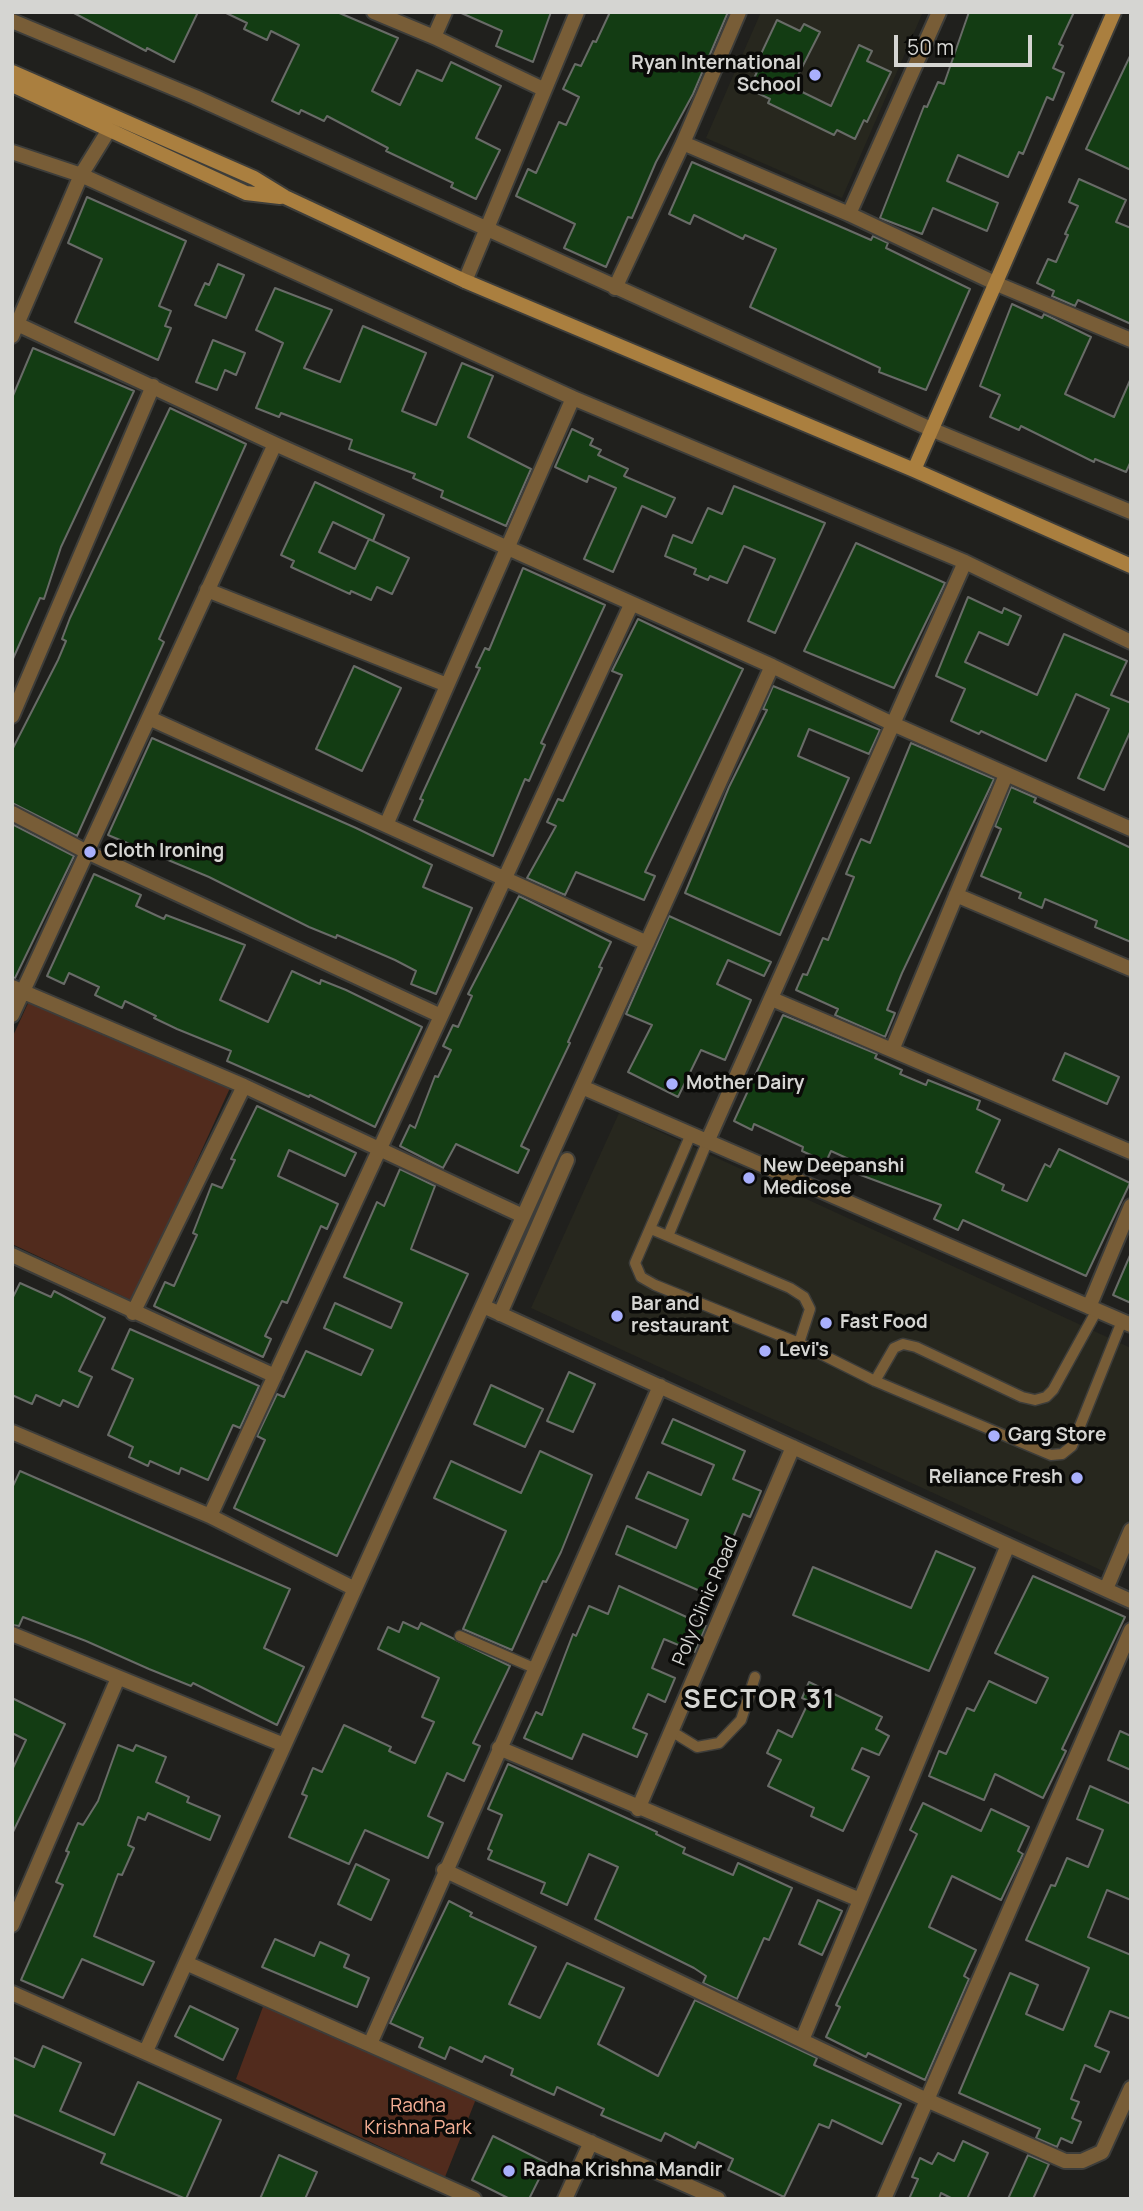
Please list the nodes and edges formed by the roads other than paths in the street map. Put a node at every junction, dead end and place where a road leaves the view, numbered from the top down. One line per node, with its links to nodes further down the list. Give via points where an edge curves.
1 (374, 12): 8 (street)
2 (445, 12): 8 (street)
3 (577, 12): 11 (street)
4 (739, 12): 13 (street)
5 (939, 12): 16 (street)
6 (1114, 12): 19 (street)
7 (12, 21): 17 (street)
8 (434, 37): 11 (street)
9 (12, 72): 12 (street)
10 (12, 85): 12 (street)
11 (543, 89): 17 (street)
12 (113, 124): 15 (street); 18 (street, via 246,192 285,197)
13 (683, 144): 16 (street); 20 (street)
14 (12, 152): 15 (street)
15 (82, 175): 21 (street); 24 (street)
16 (849, 214): 19 (street)
17 (486, 226): 18 (street); 20 (street)
18 (465, 281): 27 (street)
19 (997, 284): 22 (street); 25 (street)
20 (615, 288): 25 (street)
21 (15, 330): 23 (street)
22 (1131, 340)
23 (153, 386): 26 (street); 37 (street)
24 (573, 398): 29 (street); 30 (street)
25 (933, 430): 27 (street); 28 (street)
26 (275, 444): 29 (street); 32 (street)
27 (914, 470): 31 (street)
28 (1131, 512)
29 (507, 547): 33 (street); 36 (street)
30 (965, 562): 34 (street); 39 (street)
31 (1131, 566)
32 (207, 590): 36 (street); 38 (street)
33 (631, 605): 35 (street); 45 (street)
34 (1131, 642)
35 (772, 666): 39 (street); 47 (street)
36 (447, 685): 42 (street)
37 (12, 716)
38 (149, 718): 42 (street); 44 (street)
39 (893, 724): 40 (street); 50 (street)
40 (1006, 775): 43 (street); 46 (street)
41 (12, 813): 44 (street)
42 (386, 825): 45 (street)
43 (1131, 829)
44 (87, 852): 49 (street); 52 (street)
45 (505, 878): 47 (street); 52 (street)
46 (956, 895): 48 (street); 53 (street)
47 (647, 943): 55 (street)
48 (1131, 969)
49 (18, 989): 51 (street); 54 (street)
50 (772, 999): 53 (street); 57 (street)
51 (12, 1015)
52 (441, 1016): 58 (street)
53 (892, 1050): 59 (street)
54 (244, 1086): 58 (street); 68 (street)
55 (582, 1087): 56 (street); 62 (street)
56 (691, 1134): 57 (street); 63 (lane)
57 (708, 1140): 64 (lane); 67 (street)
58 (380, 1149): 62 (street); 72 (street)
59 (1131, 1152)
60 (567, 1160): 69 (street)
61 (1131, 1206): 67 (street)
62 (523, 1216): 66 (street)
63 (651, 1229): 64 (lane); 71 (lane, via 635,1263 641,1277)
64 (668, 1236): 71 (lane, via 804,1297 810,1309)
65 (12, 1255): 68 (street)
66 (483, 1306): 69 (street); 80 (street)
67 (1093, 1309): 70 (street); 73 (lane, via 1046,1397 1022,1397 903,1344 894,1348)
68 (133, 1313): 72 (street)
69 (500, 1314): 74 (street)
70 (1126, 1323): 73 (lane, via 1072,1447 1062,1454 1051,1455)
71 (799, 1343): 73 (lane)
72 (275, 1376): 77 (street)
73 (875, 1381)
74 (660, 1387): 76 (street); 86 (street)
75 (12, 1432): 77 (street)
76 (793, 1447): 79 (street); 89 (street, Poly Clinic Road)
77 (210, 1516): 80 (street)
78 (1131, 1530): 81 (street)
79 (1008, 1545): 81 (street); 94 (street)
80 (355, 1589): 90 (street)
81 (1106, 1589): 82 (street)
82 (1131, 1601)
83 (1131, 1630): 102 (street)
84 (12, 1634): 88 (street)
85 (460, 1636): 86 (lane)
86 (534, 1668): 91 (street)
87 (754, 1677): 89 (lane, via 741,1720 719,1743 697,1747)
88 (118, 1678): 90 (street); 95 (street)
89 (671, 1731): 92 (street, Poly Clinic Road)
90 (284, 1745): 96 (street)
91 (499, 1748): 92 (street); 93 (street)
92 (638, 1809): 94 (street)
93 (444, 1870): 98 (street); 99 (street)
94 (860, 1900): 98 (street)
95 (12, 1925)
96 (186, 1963): 99 (street); 100 (street)
97 (12, 1993): 100 (street)
98 (802, 2040): 102 (street)
99 (370, 2044): 103 (street)
100 (146, 2051): 104 (street)
101 (1130, 2089): 102 (street, via 1102,2152 1082,2161 1065,2161)
102 (929, 2101): 107 (street)
103 (591, 2143): 105 (street); 106 (street)
104 (474, 2199)
105 (565, 2199)
106 (718, 2199)
107 (884, 2199)

